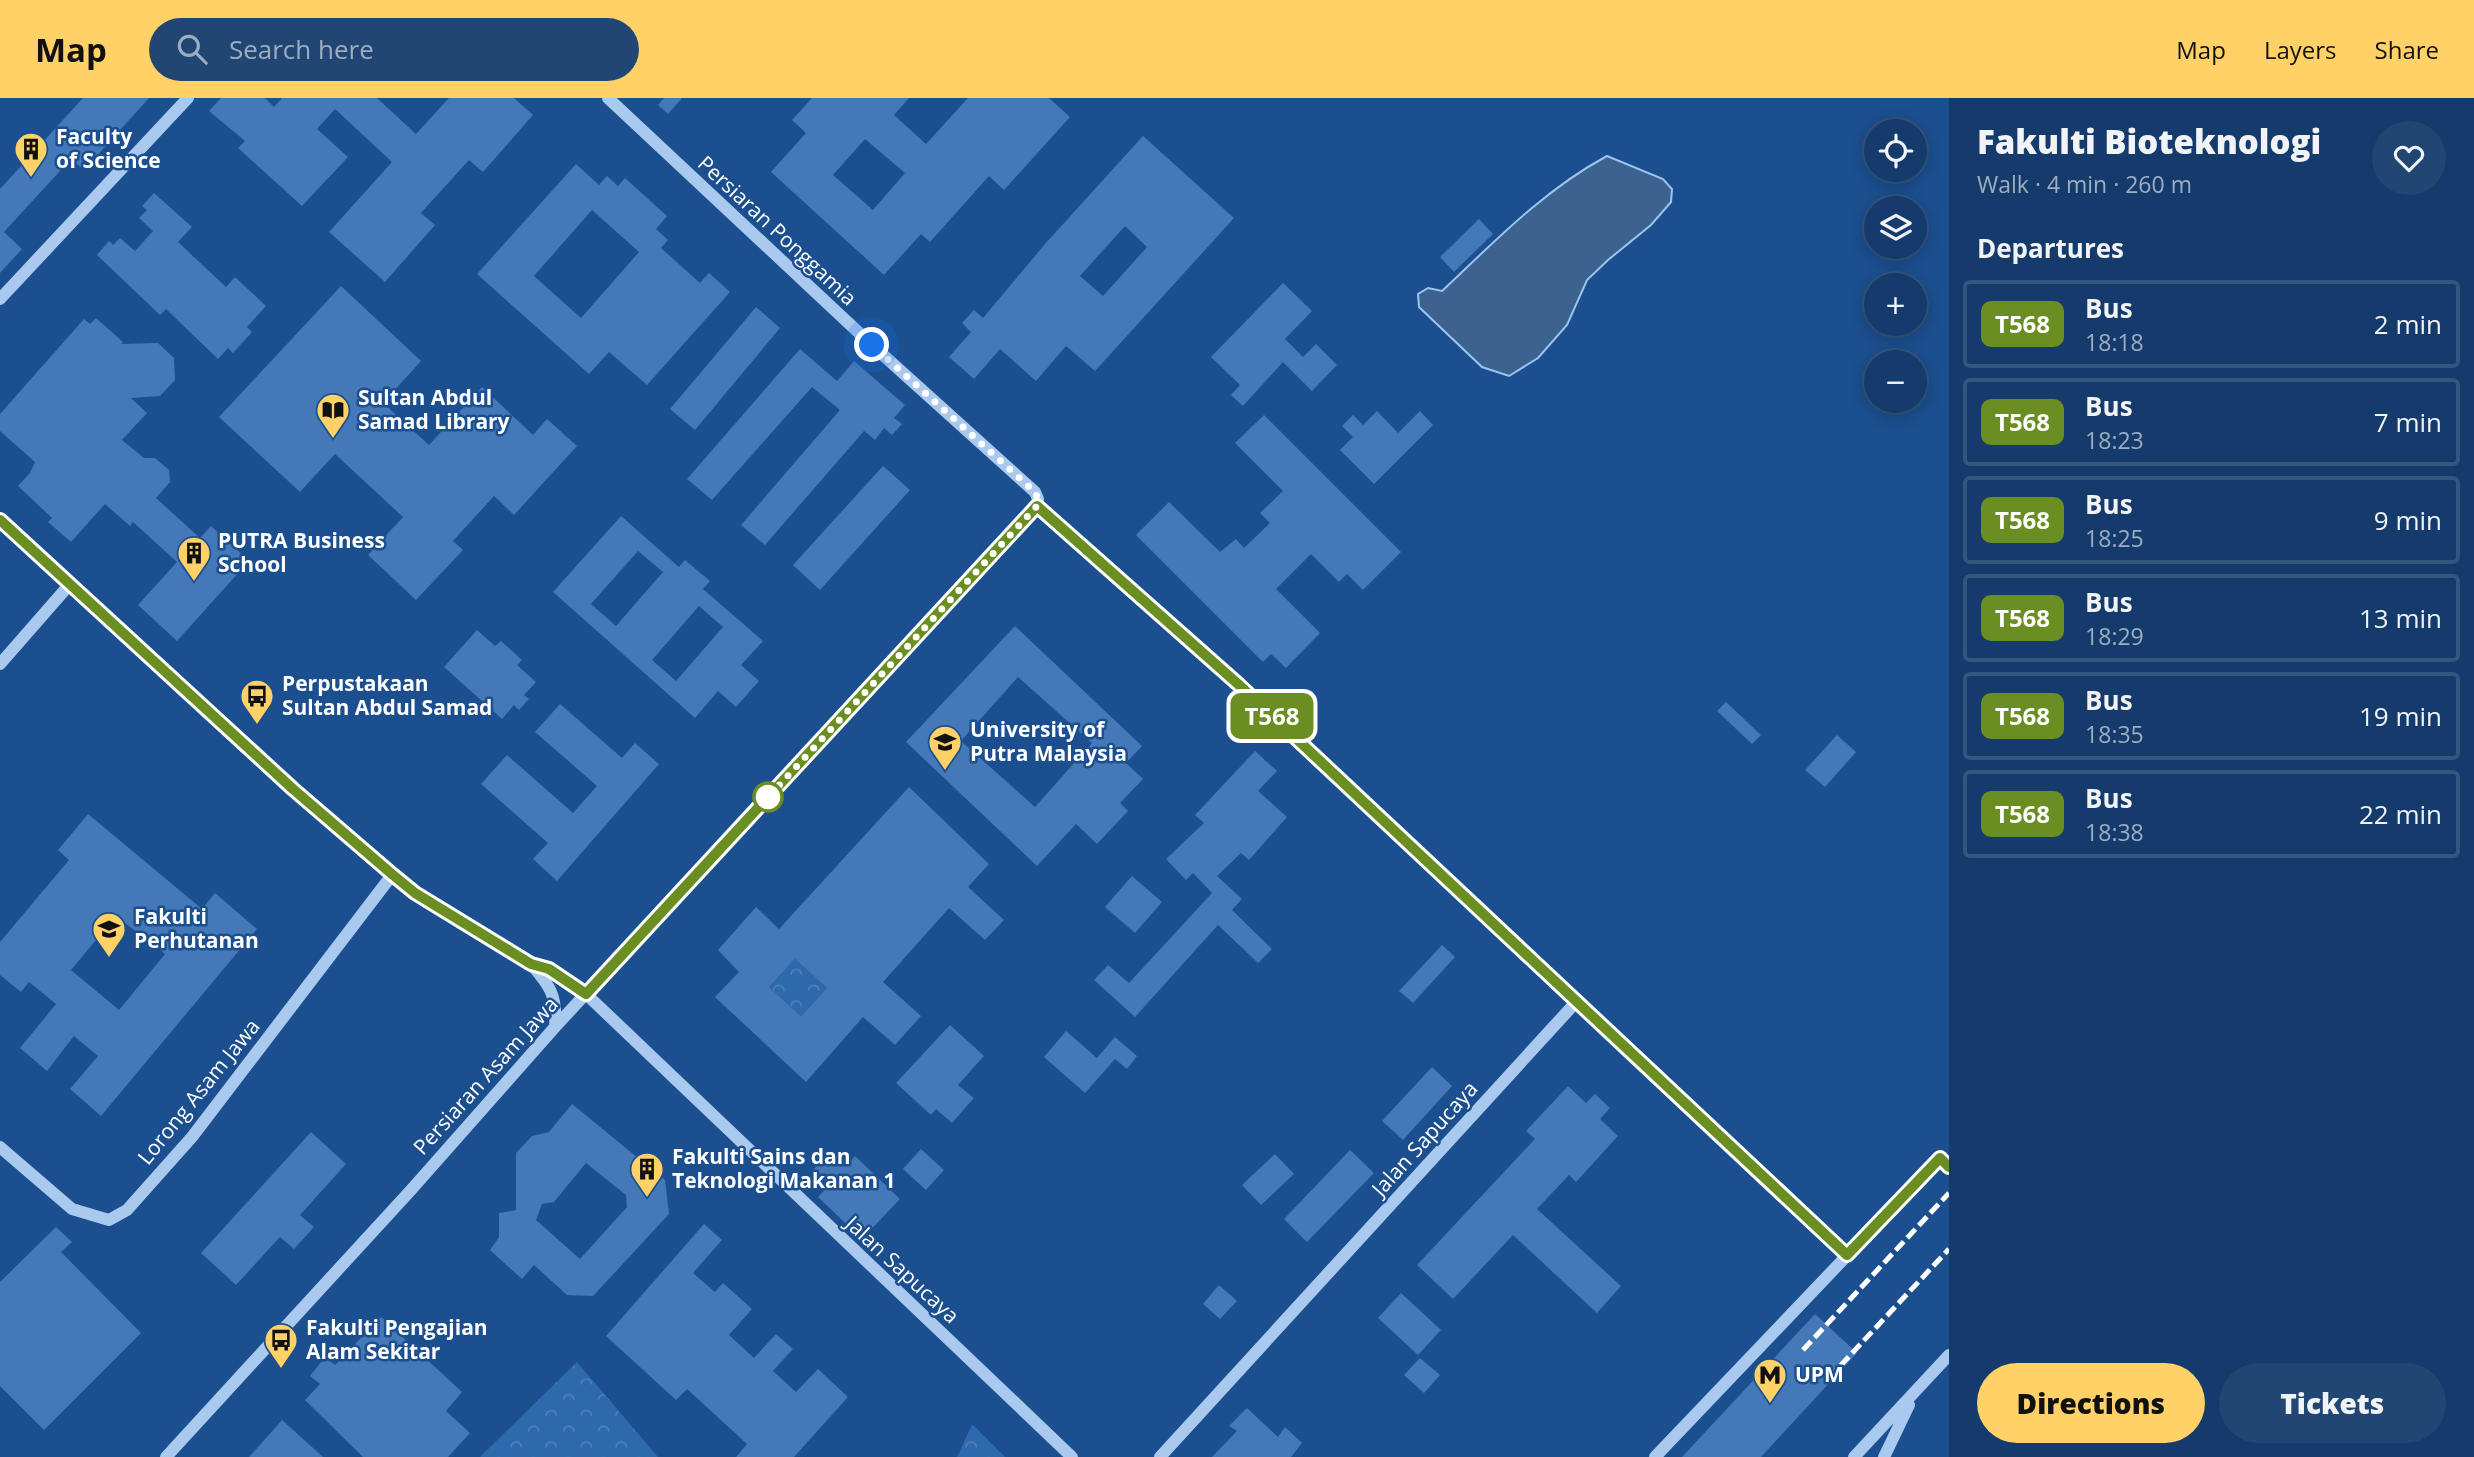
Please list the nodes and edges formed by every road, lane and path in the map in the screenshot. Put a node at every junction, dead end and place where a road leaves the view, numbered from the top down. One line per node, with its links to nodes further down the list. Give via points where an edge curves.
1 (188, 98): 3 (street)
2 (608, 98): 4 (street, Persiaran Ponggamia, via 1035,492)
3 (0, 299)
4 (1037, 506): 10 (street, Persiaran Asam Jawa); 11 (street, Persiaran Ponggamia, via 1238,684)
5 (0, 520): 6 (street)
6 (70, 584): 7 (street); 8 (street)
7 (0, 664)
8 (393, 875): 9 (street); 13 (street, Lorong Asam Jawa, via 192,1137 127,1210 109,1220 72,1209)
9 (531, 964): 10 (street, Jalan Sapucaya, via 549,969); 12 (street, via 551,988)
10 (586, 994): 12 (street, Persiaran Asam Jawa); 20 (street, Jalan Sapucaya)
11 (1577, 1001): 15 (street, Persiaran Ponggamia); 21 (street, Jalan Sapucaya)
12 (555, 1027): 19 (street, Persiaran Asam Jawa)
13 (0, 1147)
14 (1949, 1167): 15 (street, via 1940,1158)
15 (1847, 1255): 22 (street)
16 (1947, 1361): 17 (street)
17 (1913, 1395): 18 (street); 25 (street)
18 (1877, 1433): 23 (street); 24 (street)
19 (166, 1457)
20 (1072, 1457)
21 (1160, 1457)
22 (1656, 1457)
23 (1847, 1457)
24 (1854, 1457)
25 (1884, 1457)

